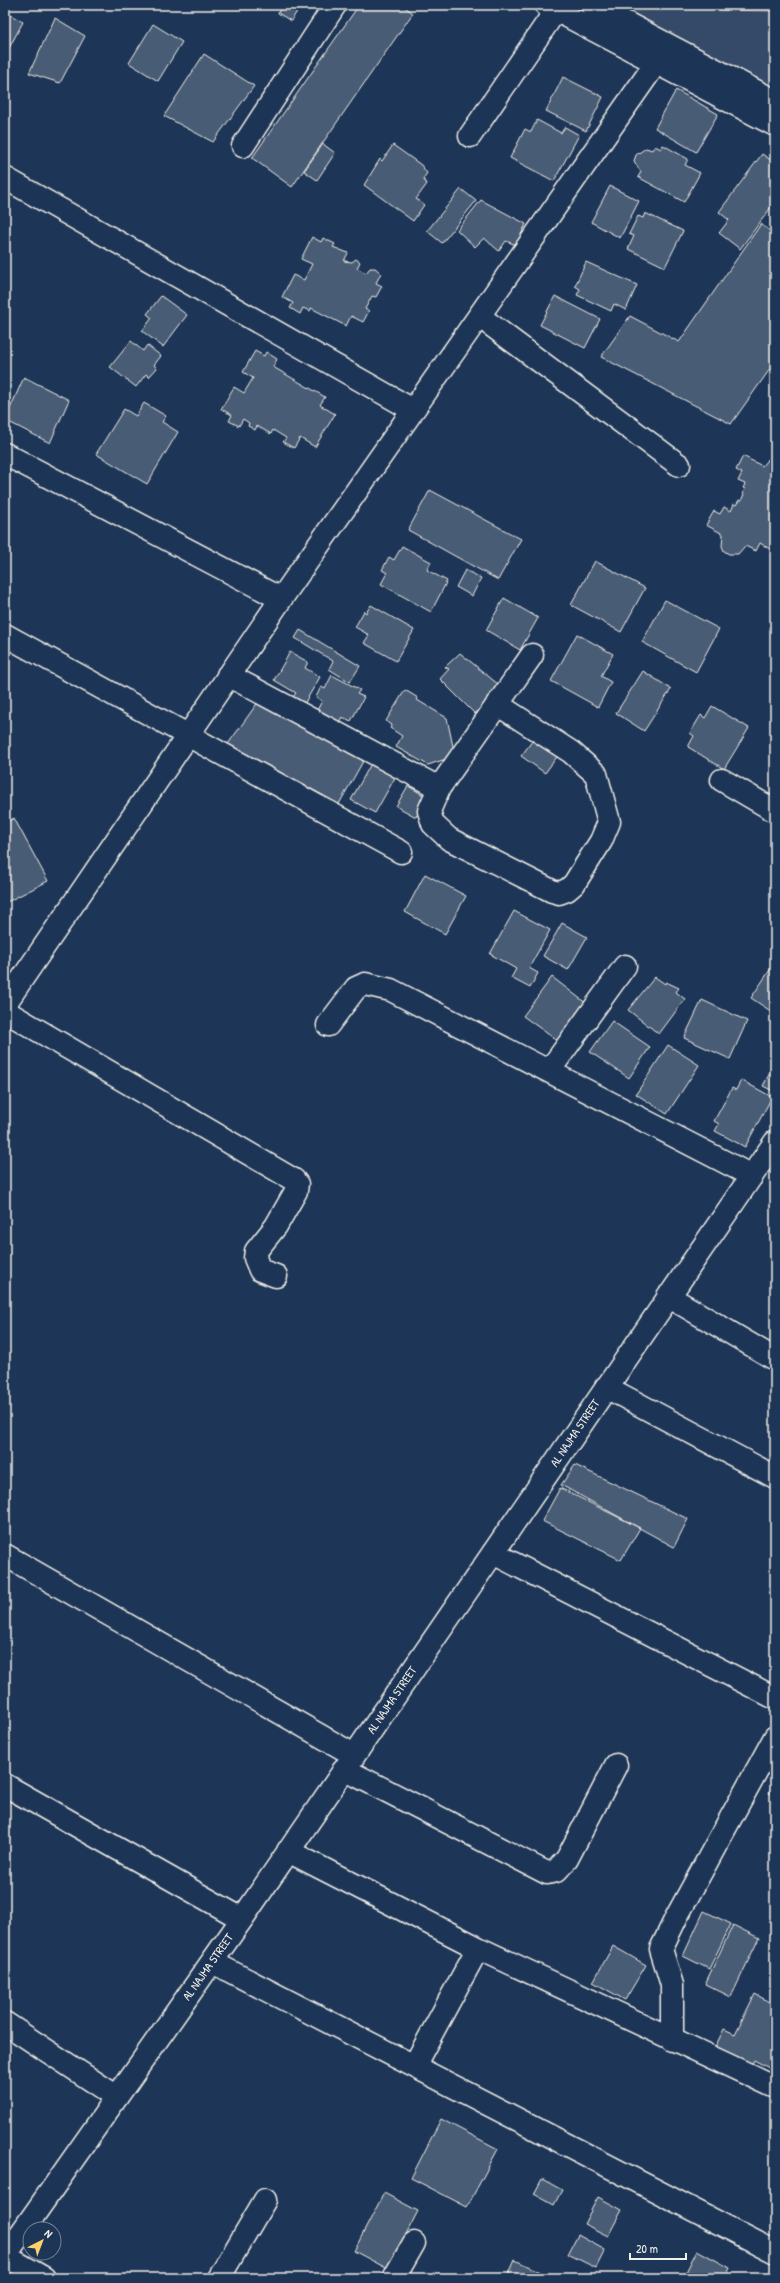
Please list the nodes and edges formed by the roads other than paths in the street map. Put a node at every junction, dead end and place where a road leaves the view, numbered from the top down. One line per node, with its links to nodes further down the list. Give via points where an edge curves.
1 (335, 5): 8 (main road)
2 (592, 5): 5 (main road)
3 (551, 8): 4 (main road); 7 (main road)
4 (656, 63): 6 (main road); 10 (main road)
5 (775, 101)
6 (775, 125)
7 (470, 136)
8 (243, 146)
9 (5, 178): 11 (main road)
10 (479, 316): 11 (main road); 13 (main road)
11 (413, 410): 14 (main road)
12 (5, 454): 14 (main road)
13 (679, 465)
14 (281, 599): 17 (main road)
15 (5, 635): 19 (main road)
16 (532, 655): 18 (main road)
17 (228, 675): 19 (main road); 21 (main road)
18 (497, 704): 21 (main road); 21 (main road, via 571,752 596,774 609,822 602,841 574,884 559,893 552,891 449,838 433,824 430,811)
19 (188, 735): 23 (main road); 25 (main road)
20 (722, 780): 22 (main road)
21 (439, 788)
22 (775, 811)
23 (401, 852)
24 (625, 966): 28 (main road)
25 (5, 1004)
26 (5, 1011): 31 (main road, via 294,1180 297,1184 296,1191 276,1226 256,1251 255,1258 260,1270)
27 (328, 1025): 28 (main road, via 356,988 365,984 377,986 391,990)
28 (549, 1071): 30 (main road)
29 (775, 1142): 30 (main road, AL NAJMA STREET)
30 (752, 1176): 32 (main road, AL NAJMA STREET)
31 (276, 1276)
32 (668, 1296): 33 (main road); 34 (main road, AL NAJMA STREET)
33 (775, 1359)
34 (606, 1387): 35 (main road); 36 (main road, AL NAJMA STREET)
35 (775, 1477)
36 (493, 1553): 38 (main road); 40 (main road, AL NAJMA STREET)
37 (5, 1555): 40 (main road)
38 (775, 1698)
39 (775, 1737): 48 (main road, via 661,1950 672,1985)
40 (349, 1762): 41 (main road, via 547,1873 556,1871 567,1859); 43 (main road, AL NAJMA STREET)
41 (616, 1765)
42 (5, 1786): 44 (main road)
43 (288, 1851): 44 (main road, AL NAJMA STREET); 45 (main road)
44 (242, 1919): 46 (main road, AL NAJMA STREET)
45 (478, 1948): 48 (main road); 49 (main road)
46 (212, 1962): 49 (main road); 51 (main road, AL NAJMA STREET)
47 (5, 2024): 51 (main road)
48 (672, 2040): 50 (main road)
49 (414, 2066): 54 (main road)
50 (775, 2087)
51 (117, 2097): 55 (main road, AL NAJMA STREET)
52 (265, 2200): 57 (main road)
53 (414, 2243): 58 (main road)
54 (775, 2252)
55 (5, 2256): 56 (main road)
56 (44, 2278)
57 (219, 2278)
58 (394, 2278)

